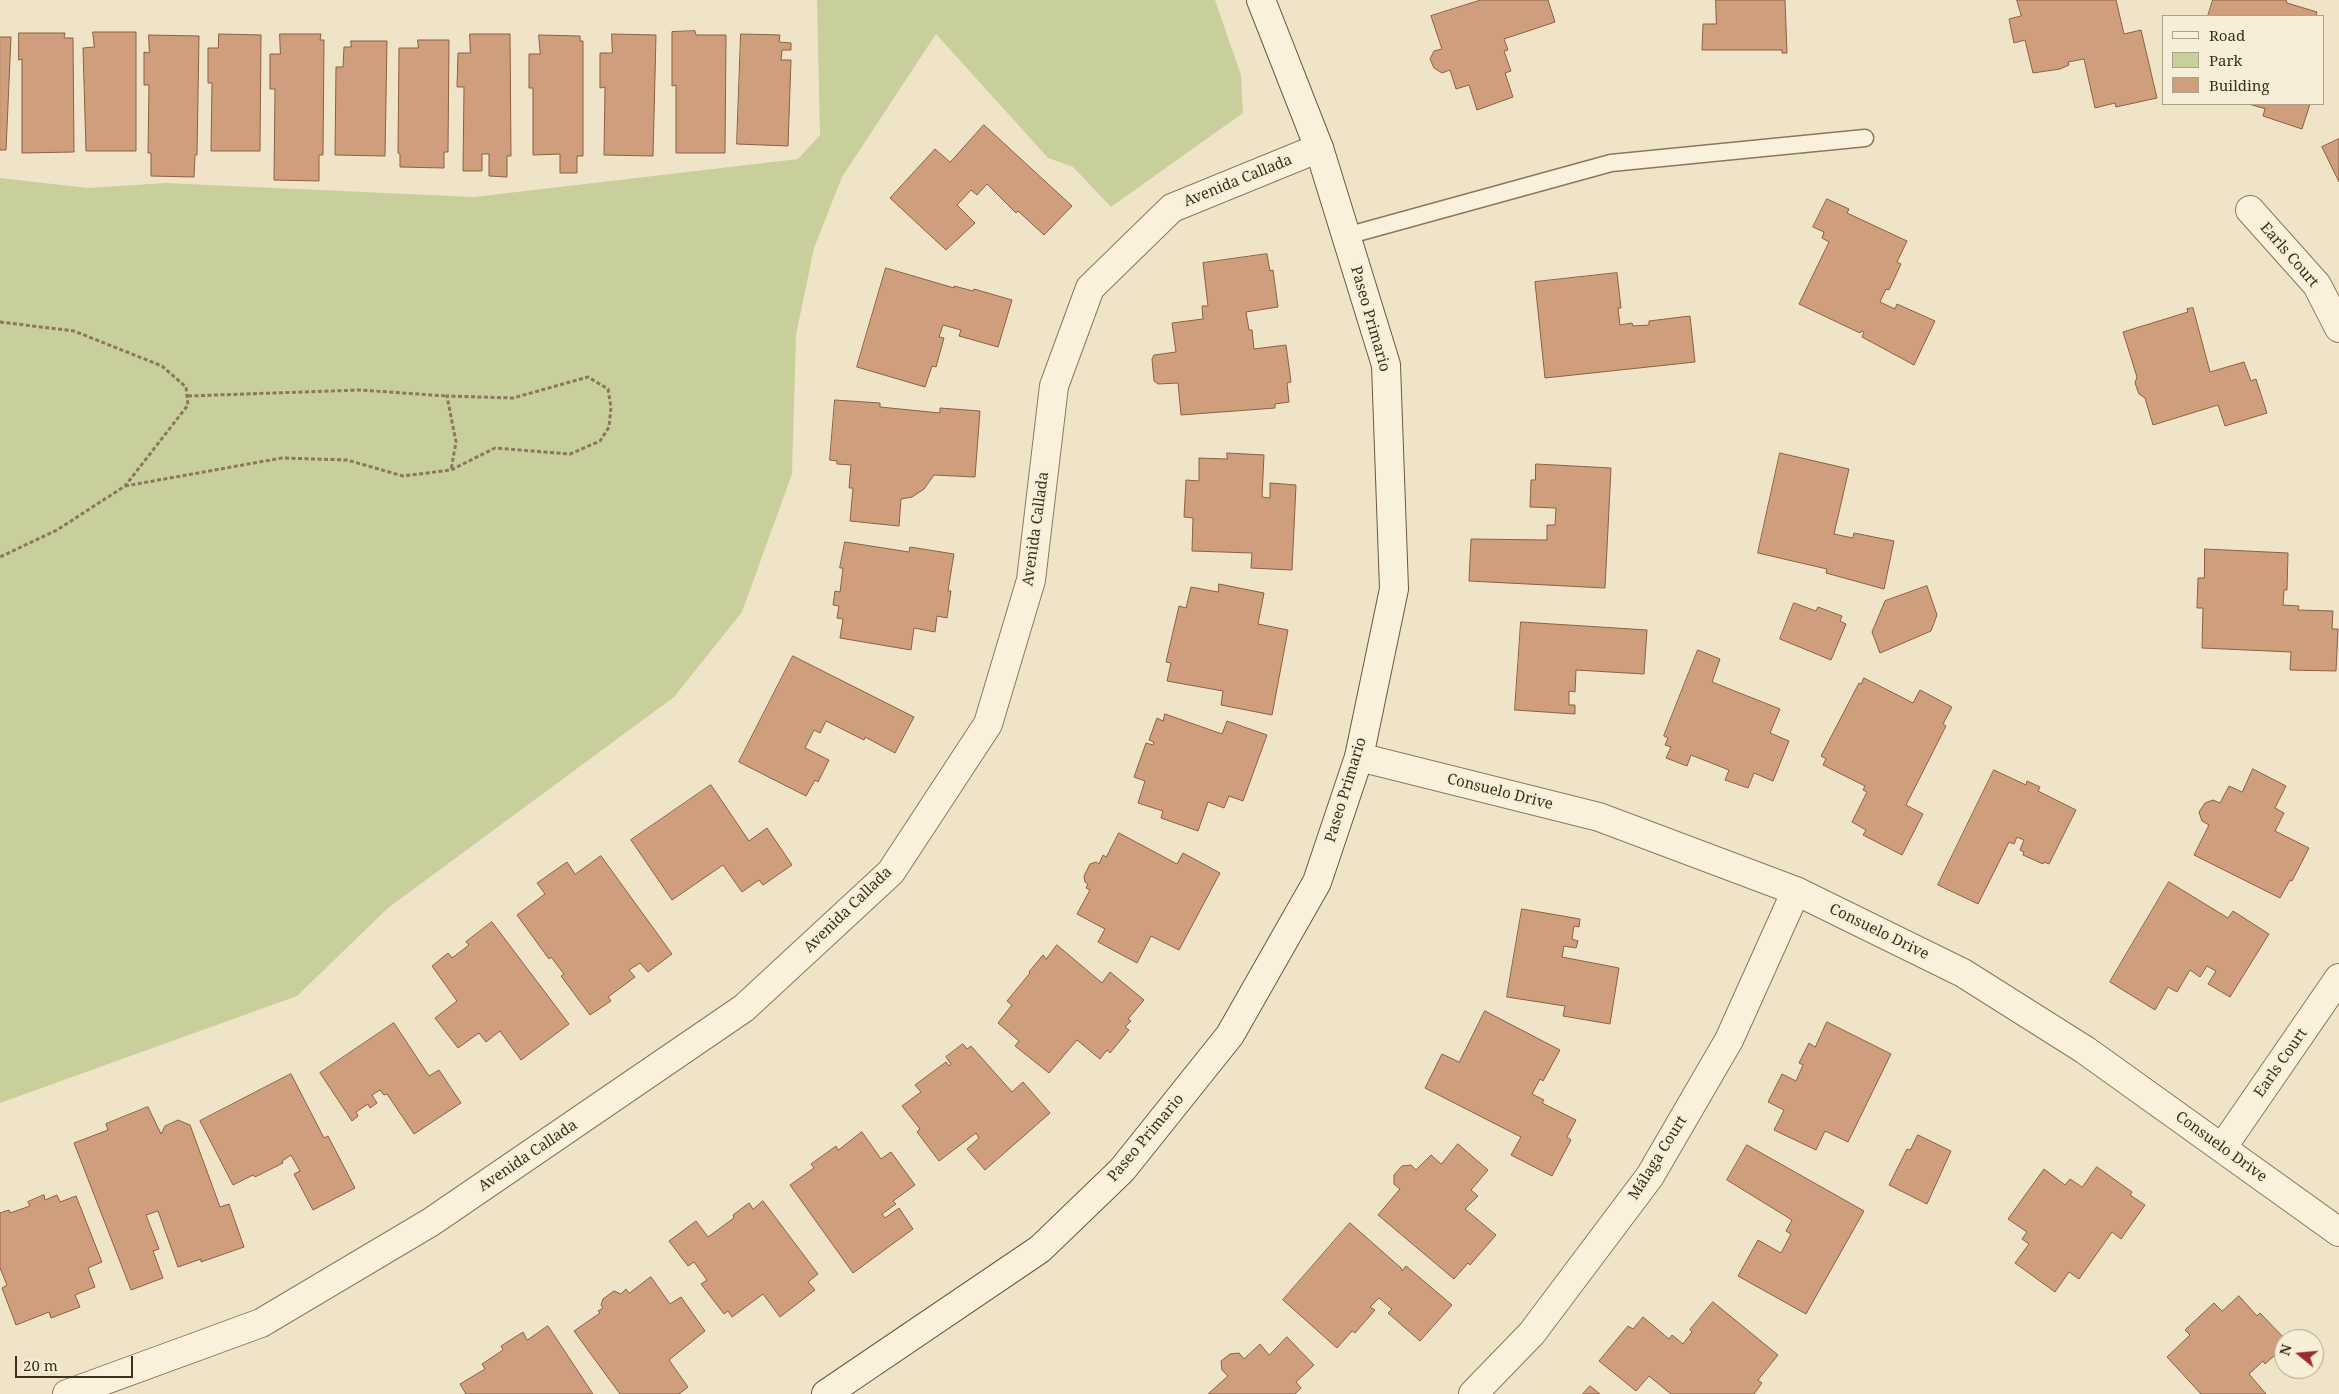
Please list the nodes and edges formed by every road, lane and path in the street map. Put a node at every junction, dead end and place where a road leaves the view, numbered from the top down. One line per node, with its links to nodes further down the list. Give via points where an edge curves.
1 (1261, 0): 3 (street, Paseo Primario)
2 (1865, 138): 5 (lane, via 1611,163)
3 (1319, 148): 5 (street, Paseo Primario); 18 (street, Avenida Callada, via 1172,208 1090,288 1054,386 1031,580 988,724 890,872 744,1008 432,1222 261,1323)
4 (2250, 210): 7 (street, Earls Court, via 2317,285)
5 (1346, 236): 13 (street, Paseo Primario, via 1386,365 1394,589)
6 (0, 322): 8 (path, via 74,331 162,366 186,387)
7 (2339, 328)
8 (188, 396): 9 (path, via 360,390); 11 (path, via 188,406)
9 (447, 396): 10 (path, via 456,442); 10 (path, via 512,398 588,377 608,389 611,407 609,427 600,441 570,454 494,448)
10 (451, 470): 11 (path, via 403,476 347,460 282,458)
11 (125, 486): 12 (path, via 58,530)
12 (0, 556)
13 (1359, 757): 14 (street, Consuelo Drive, via 1599,816); 19 (street, Paseo Primario, via 1317,882 1230,1035 1122,1170 1040,1249)
14 (1796, 891): 16 (street, Consuelo Drive, via 1963,973 2085,1050); 20 (street, Málaga Court, via 1729,1040 1650,1176 1532,1333)
15 (2339, 978): 16 (street, Earls Court)
16 (2222, 1148): 17 (street, Consuelo Drive)
17 (2339, 1232)
18 (67, 1394)
19 (826, 1394)
20 (1473, 1394)

